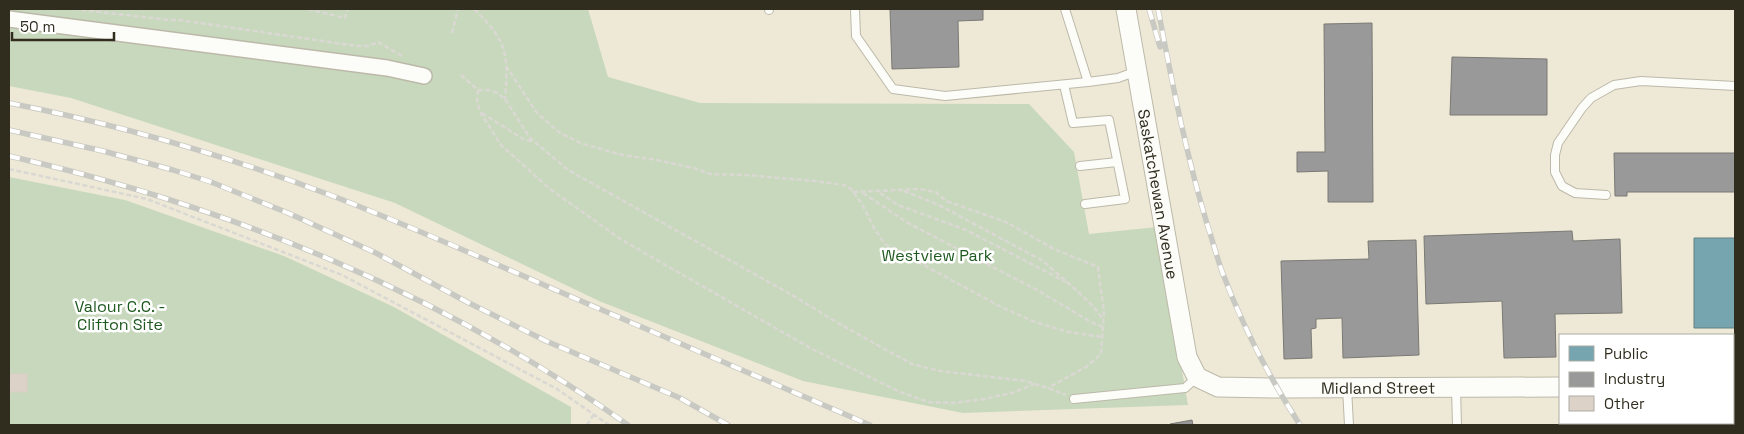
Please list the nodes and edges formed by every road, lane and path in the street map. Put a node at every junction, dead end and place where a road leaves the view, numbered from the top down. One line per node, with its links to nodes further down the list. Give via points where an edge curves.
1 (74, 9): 11 (path, via 179,20 357,46 378,42)
2 (308, 9): 3 (path, via 345,18)
3 (348, 9)
4 (458, 9): 10 (path)
5 (474, 9): 12 (path, via 503,44)
6 (855, 9): 17 (lane, via 856,36 893,89 945,96)
7 (1064, 9): 16 (lane)
8 (1126, 9): 13 (street, Saskatchewan Avenue)
9 (9, 19): 15 (street, via 387,68)
10 (452, 33)
11 (405, 58)
12 (506, 66): 20 (path); 27 (path, via 537,113 560,133 583,144 710,174 815,181 844,185)
13 (1137, 71): 16 (lane, via 1118,78); 36 (street, Saskatchewan Avenue, via 1187,357)
14 (461, 75): 19 (path)
15 (424, 76)
16 (1088, 82): 17 (lane)
17 (1064, 85): 23 (lane, via 1073,123 1109,120)
18 (1735, 86): 30 (lane, via 1641,81 1614,85 1591,98 1558,143 1555,172 1562,186 1575,193)
19 (478, 90): 20 (path, via 488,90); 21 (path)
20 (504, 99): 22 (path)
21 (480, 112): 22 (path, via 523,139); 37 (path, via 500,145 550,189 622,240 764,323 864,375 928,402 984,399)
22 (536, 143): 37 (path, via 568,170 912,364)
23 (1117, 162): 24 (lane); 31 (lane, via 1125,199)
24 (1080, 166)
25 (9, 169): 43 (path, via 147,200 342,275 557,389)
26 (903, 191): 29 (path); 32 (path, via 939,204 1018,246 1043,261); 33 (path, via 936,192 946,201 1006,222 1054,249 1098,267)
27 (853, 192): 28 (path); 35 (path, via 885,244 987,300 1035,322)
28 (861, 192): 29 (path); 34 (path, via 908,223)
29 (879, 192): 32 (path, via 898,205 966,230)
30 (1606, 194)
31 (1085, 204)
32 (1070, 284): 33 (path)
33 (1104, 320): 34 (path)
34 (1103, 327): 35 (path)
35 (1103, 338): 39 (path, via 1101,354 1086,368)
36 (1197, 377): 40 (street, Midland Street, via 1218,387); 42 (lane, via 1185,388)
37 (1035, 384): 39 (path)
38 (1559, 387): 41 (street, Midland Street)
39 (1048, 388): 42 (path)
40 (1347, 388): 41 (street, Midland Street); 46 (lane)
41 (1456, 388): 47 (lane)
42 (1074, 399)
43 (594, 414): 44 (path); 45 (path)
44 (587, 425)
45 (609, 425)
46 (1349, 425)
47 (1457, 425)

